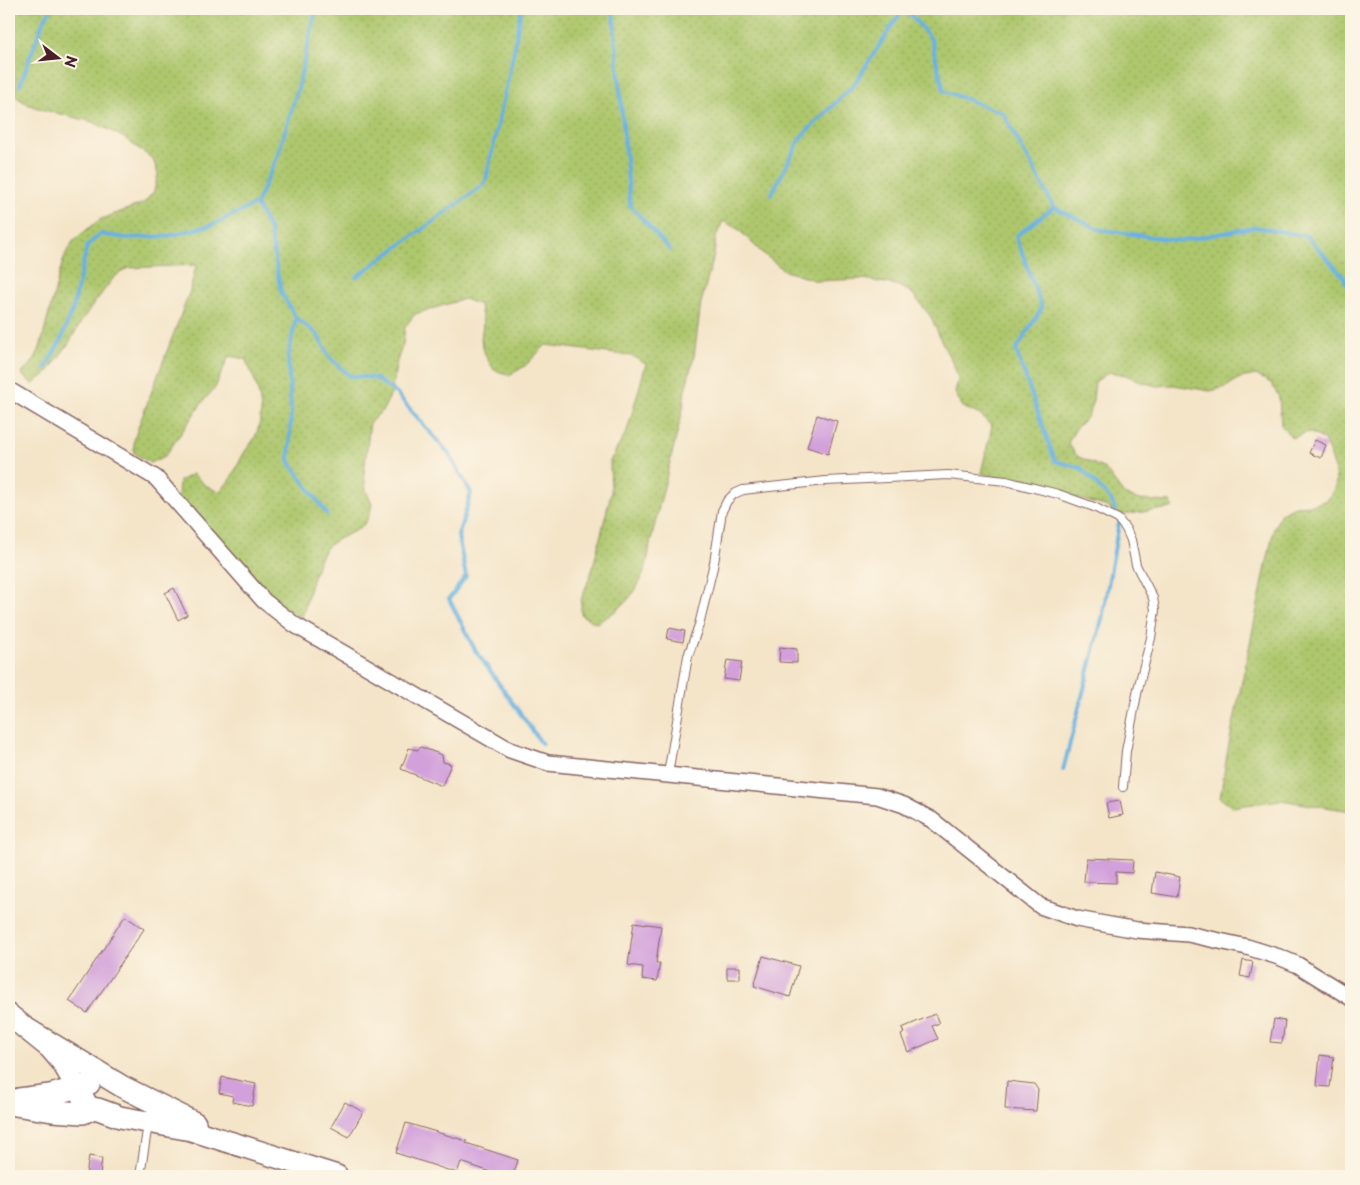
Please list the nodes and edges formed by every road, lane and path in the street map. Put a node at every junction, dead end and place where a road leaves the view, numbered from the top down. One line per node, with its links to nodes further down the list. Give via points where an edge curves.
1 (9, 390): 2 (street, via 156,478 264,601 295,625 510,750 548,763)
2 (668, 774): 3 (lane, via 688,656 701,616 722,511 727,501 743,490 948,475 1006,481 1058,494 1094,507 1118,520 1126,529 1136,566 1153,598 1155,610 1126,751); 4 (street, via 877,796 904,805 932,820 1040,906 1077,919 1137,930 1188,934 1247,947 1298,965)
3 (1123, 786)
4 (1351, 998)
5 (9, 1015): 6 (main road)
6 (28, 1029): 7 (main road, via 50,1048); 9 (main road)
7 (65, 1067): 8 (main road, via 65,1082); 9 (main road)
8 (56, 1093): 9 (main road); 10 (main road)
9 (95, 1093): 11 (main road, via 52,1111); 13 (main road, via 120,1117); 14 (main road)
10 (9, 1100)
11 (9, 1104): 12 (lane)
12 (9, 1108)
13 (148, 1122): 14 (main road, via 191,1130); 15 (lane)
14 (241, 1145): 16 (main road)
15 (140, 1176)
16 (337, 1176)

